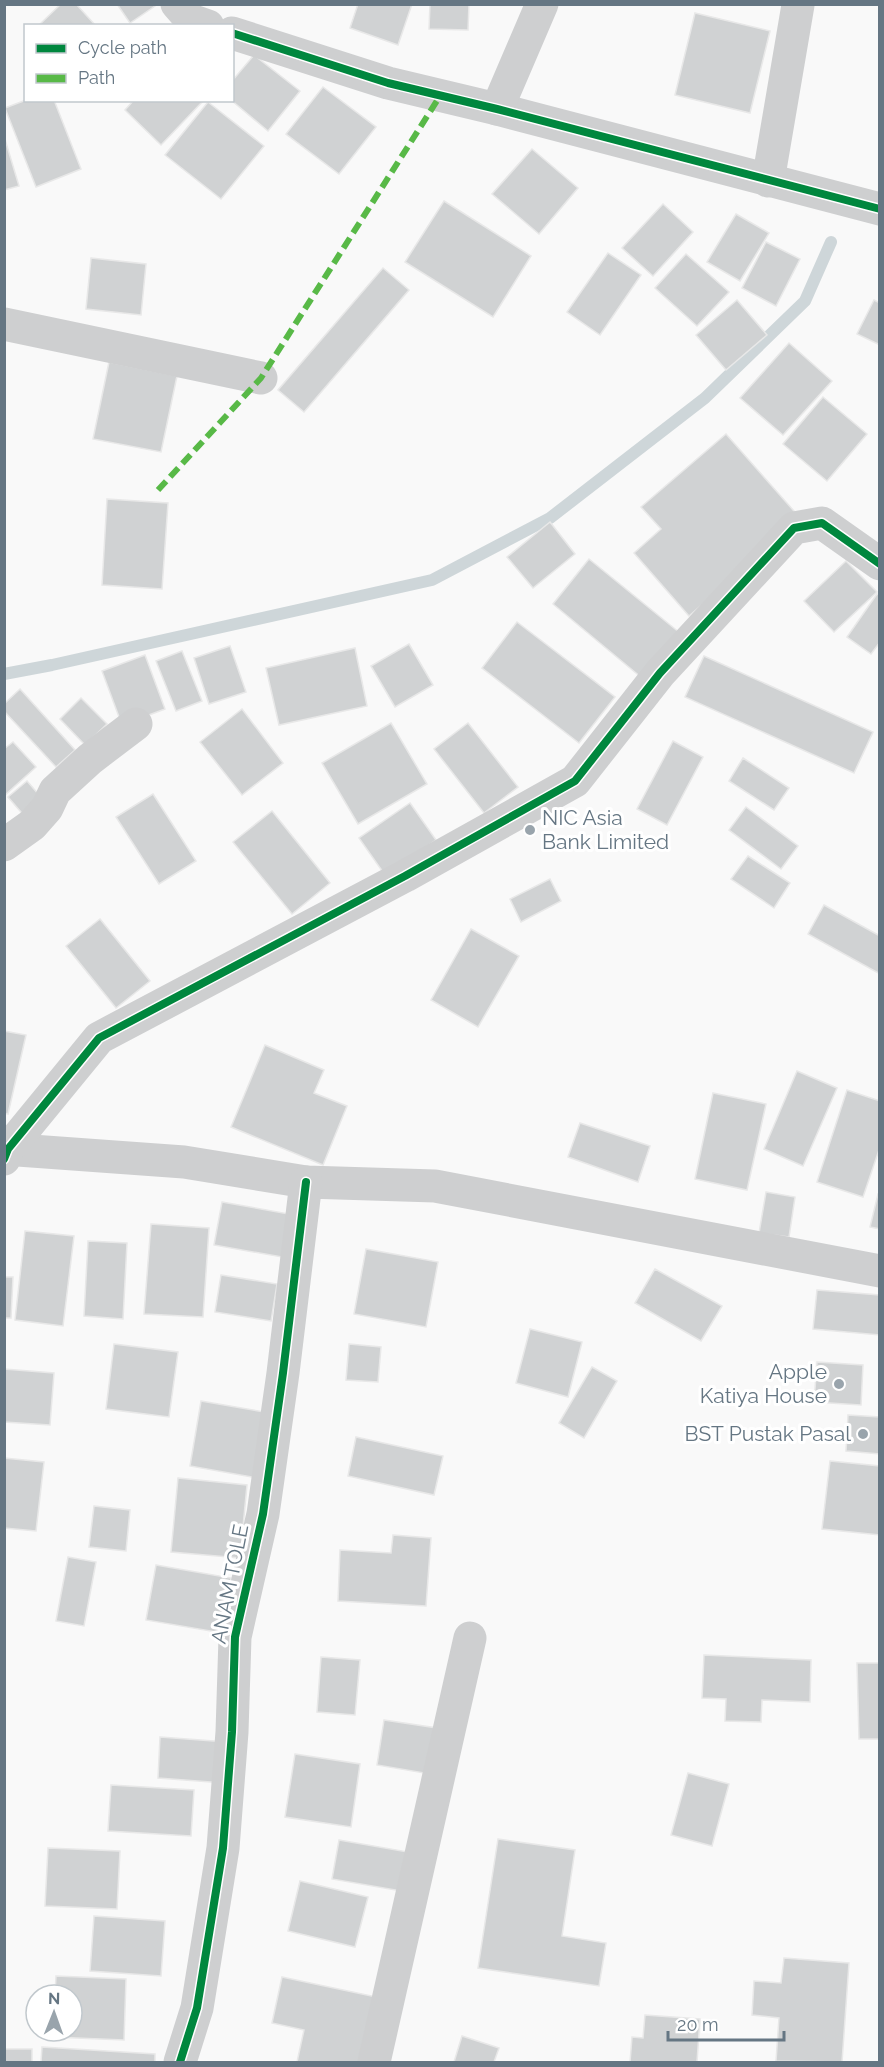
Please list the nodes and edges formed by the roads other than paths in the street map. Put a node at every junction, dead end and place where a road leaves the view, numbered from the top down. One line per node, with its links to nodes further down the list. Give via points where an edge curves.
1 (177, 4): 4 (street, via 191,20)
2 (542, 4): 6 (street)
3 (796, 5): 7 (street)
4 (202, 24)
5 (234, 34): 6 (street, via 388,83)
6 (497, 109): 7 (street)
7 (768, 181): 8 (street)
8 (879, 209)
9 (4, 324): 10 (street)
10 (261, 378)
11 (879, 564): 14 (street, via 822,523 794,528 660,673 575,781 99,1038)
12 (136, 724): 13 (street, via 55,791 32,825)
13 (4, 845)
14 (6, 1152): 15 (street, via 184,1162)
15 (306, 1182): 16 (street, via 435,1186); 18 (street, ANAM TOLE, via 263,1514 235,1637 223,1848 197,2008)
16 (879, 1271)
17 (470, 1638): 19 (street)
18 (180, 2062)
19 (374, 2062)

